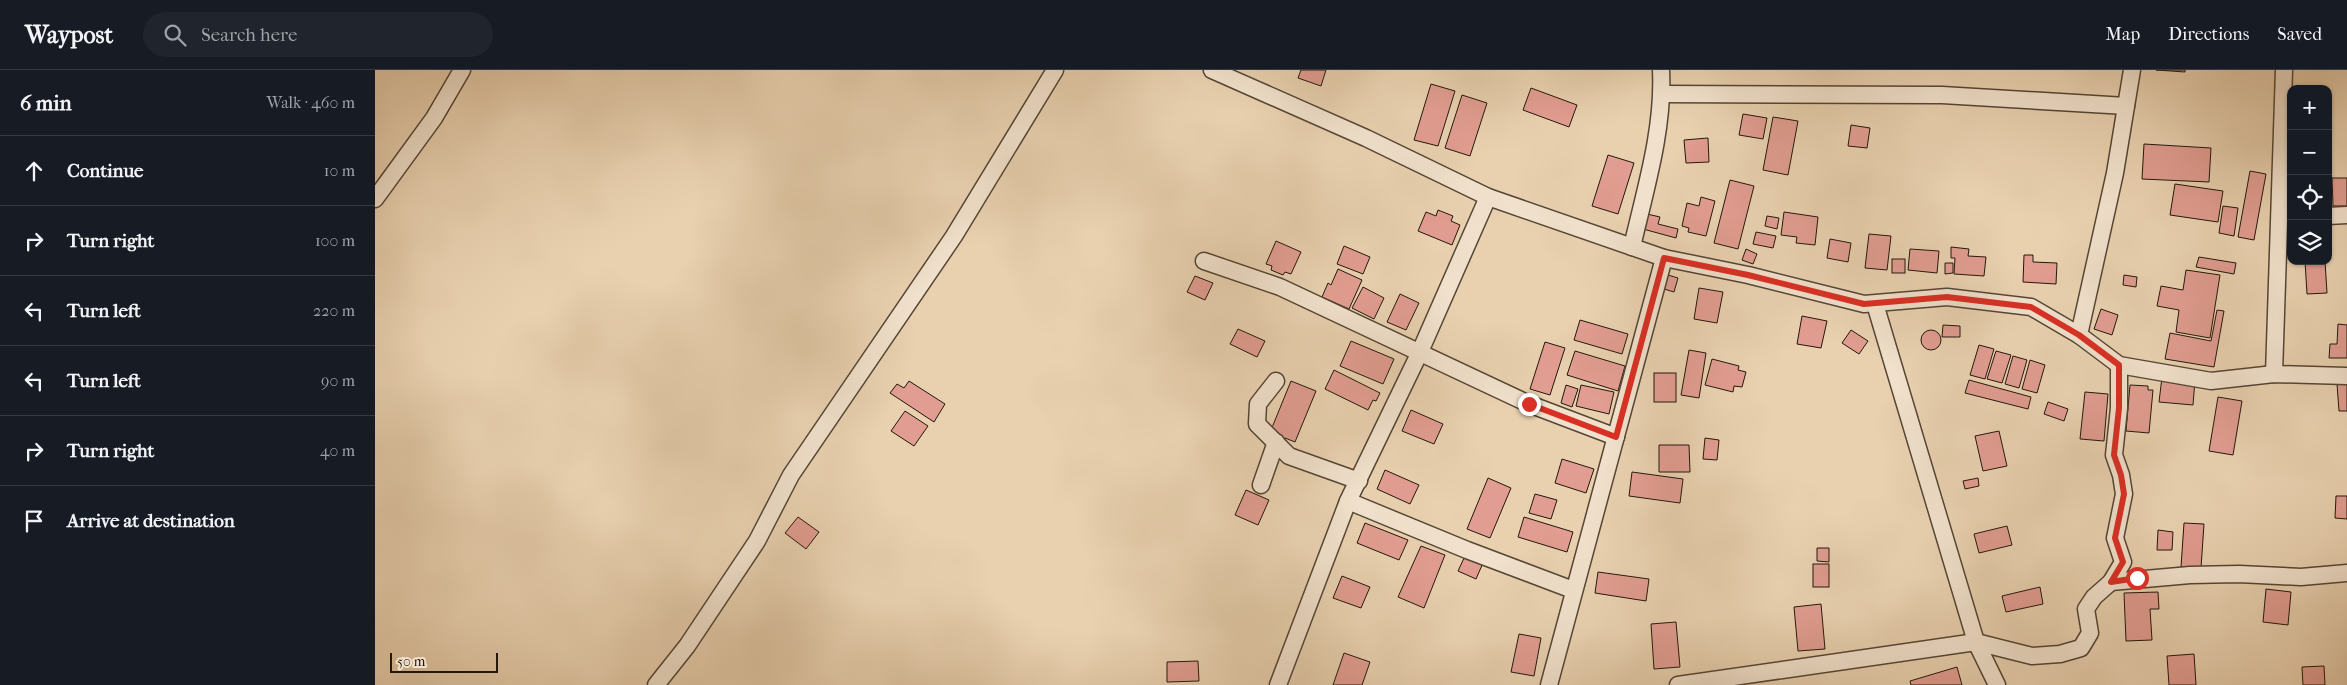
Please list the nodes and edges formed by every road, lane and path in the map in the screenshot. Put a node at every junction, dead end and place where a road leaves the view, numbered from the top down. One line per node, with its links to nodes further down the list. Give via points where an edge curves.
1 (462, 70): 10 (street, via 434,118)
2 (1055, 70): 33 (street, via 954,236 791,475 757,542 687,646)
3 (1212, 70): 9 (street, via 1367,138)
4 (1661, 70): 7 (street)
5 (2131, 70): 8 (street)
6 (2284, 70): 13 (street)
7 (1662, 94): 8 (street, via 1942,95); 14 (street, via 1655,145)
8 (2126, 106): 18 (street, via 2115,173)
9 (1488, 197): 14 (street); 19 (street)
10 (375, 199)
11 (2347, 215): 12 (street)
12 (2332, 216)
13 (2285, 217): 21 (street)
14 (1632, 247): 15 (street)
15 (1664, 258): 17 (street); 24 (street)
16 (1204, 261): 19 (street, via 1279,288)
17 (1875, 304): 18 (street, via 1947,297 2031,307); 32 (street)
18 (2079, 335): 20 (street)
19 (1419, 354): 24 (street, via 1529,404); 26 (street)
20 (2119, 365): 21 (street, via 2211,381); 30 (street, via 2114,455 2124,494 2115,538 2123,562)
21 (2274, 374): 22 (street)
22 (2347, 376)
23 (1277, 380): 25 (street, via 1258,404 1257,424)
24 (1616, 437): 31 (street)
25 (1275, 442): 26 (street, via 1289,456); 27 (street)
26 (1359, 481): 28 (street)
27 (1261, 485)
28 (1348, 501): 31 (street); 34 (street)
29 (2347, 573): 30 (street, via 2301,577 2190,575)
30 (2111, 582): 32 (street, via 2086,609 2090,633 2081,648 2060,654 2032,656)
31 (1573, 590): 35 (street)
32 (1976, 642): 36 (street); 37 (street)
33 (656, 685)
34 (1278, 685)
35 (1549, 685)
36 (1677, 685)
37 (1997, 685)

